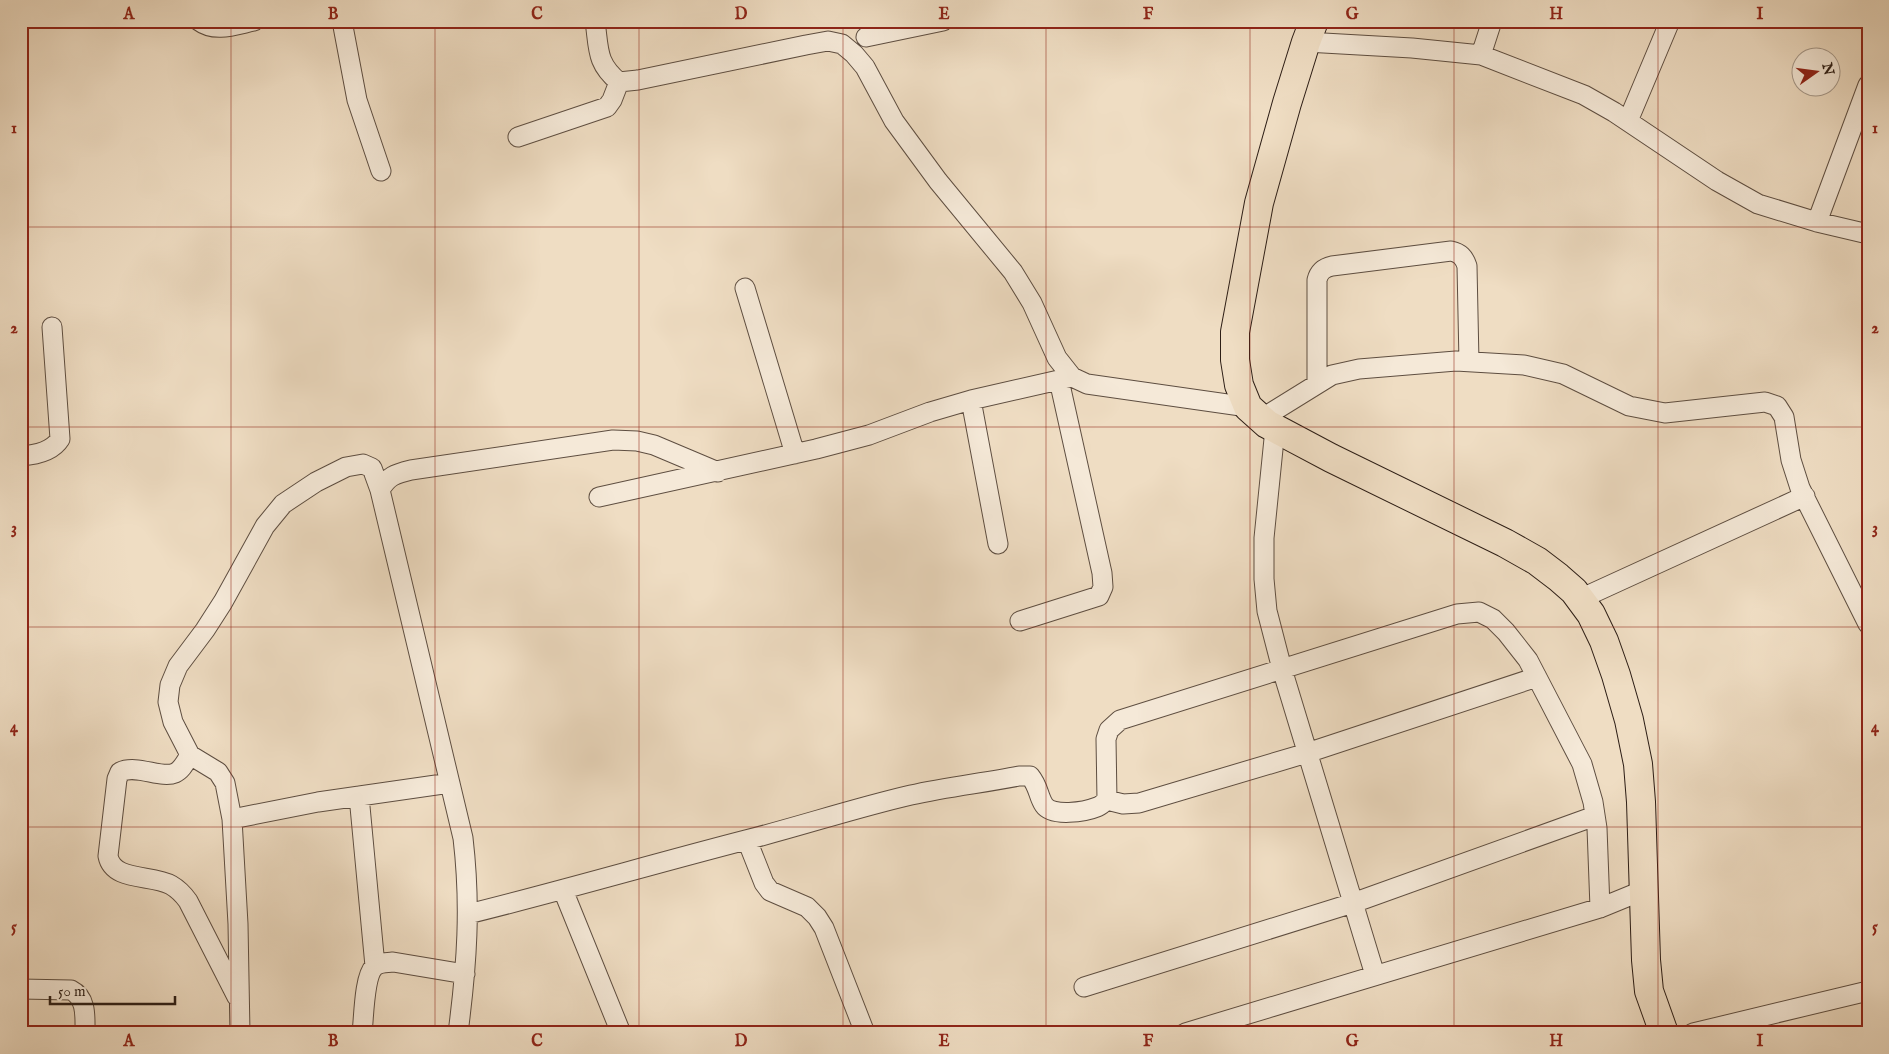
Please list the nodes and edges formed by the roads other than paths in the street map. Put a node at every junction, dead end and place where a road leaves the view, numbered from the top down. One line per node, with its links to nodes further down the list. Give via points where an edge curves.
1 (199, 21): 2 (street, via 207,27 219,28)
2 (254, 21)
3 (342, 21): 16 (street, via 357,100)
4 (595, 21): 12 (street, via 601,63)
5 (944, 21): 8 (street)
6 (1492, 21): 11 (street)
7 (1670, 21): 14 (street)
8 (866, 29): 10 (street)
9 (1310, 32): 11 (street); 25 (highway, via 1259,203 1236,323 1235,360 1239,385)
10 (842, 44): 12 (street, via 828,41); 22 (street, via 865,67 894,121 938,181 1013,272 1032,303)
11 (1481, 55): 14 (street, via 1584,95)
12 (619, 82): 15 (street, via 607,107)
13 (1868, 85): 17 (street)
14 (1628, 121): 17 (street, via 1739,194 1758,204)
15 (518, 136)
16 (381, 171)
17 (1817, 222): 18 (street)
18 (1868, 234)
19 (745, 288): 26 (street)
20 (52, 327): 27 (street, via 60,439 45,451)
21 (1469, 362): 23 (street, via 1359,369 1332,375); 23 (street, via 1467,266 1458,253 1451,251 1332,266 1319,273 1317,280); 30 (street, via 1524,365 1563,374 1629,406 1665,413 1766,402 1777,406 1784,417 1791,460)
22 (1065, 379): 24 (street); 25 (street); 34 (street, via 1103,587 1100,596)
23 (1317, 383): 25 (street)
24 (971, 400): 26 (street, via 869,435); 32 (street)
25 (1261, 418): 33 (highway, via 1331,458 1537,561 1558,576); 36 (street, via 1264,579 1267,610)
26 (795, 454): 28 (street)
27 (21, 456)
28 (718, 472): 29 (street, via 654,446 613,440 411,470 386,480); 31 (street)
29 (380, 490): 39 (street, via 368,465 346,467 283,504 265,526 205,630 178,666 170,685 168,702 173,722); 40 (street)
30 (1805, 496): 33 (street); 35 (street)
31 (598, 497)
32 (998, 544)
33 (1580, 599): 47 (highway, via 1604,641 1629,720 1638,764)
34 (1020, 621)
35 (1868, 624)
36 (1282, 669): 37 (street, via 1457,614 1479,612 1493,619 1506,632); 38 (street); 42 (street, via 1120,720 1109,730 1106,740)
37 (1537, 677): 38 (street); 43 (street, via 1582,764)
38 (1307, 753): 42 (street, via 1139,803); 48 (street)
39 (190, 755): 44 (street, via 218,772 225,783); 57 (street, via 176,773 132,769 120,772 109,863 120,872 170,884 180,891)
40 (450, 783): 41 (street); 50 (street, via 463,838)
41 (359, 796): 44 (street); 51 (street)
42 (1107, 800): 45 (street, via 1097,807 1053,812 1044,805 1030,776 1019,776 912,795)
43 (1595, 816): 48 (street); 49 (street)
44 (232, 819): 57 (street)
45 (747, 840): 46 (street); 63 (street, via 770,892 807,907 817,916)
46 (564, 890): 50 (street); 62 (street)
47 (1644, 890): 49 (street); 65 (highway, via 1649,991)
48 (1353, 903): 53 (street); 54 (street)
49 (1600, 908): 53 (street)
50 (468, 914): 52 (street)
51 (376, 966): 52 (street, via 393,962); 60 (street, via 369,974)
52 (465, 974): 61 (street)
53 (1375, 976): 64 (street)
54 (1084, 987)
55 (21, 989): 58 (street, via 71,990 78,993 83,1002)
56 (1868, 991): 66 (street)
57 (239, 1001): 59 (street)
58 (85, 1033)
59 (240, 1033)
60 (362, 1033)
61 (458, 1033)
62 (621, 1033)
63 (865, 1033)
64 (1185, 1033)
65 (1664, 1033)
66 (1693, 1033)

